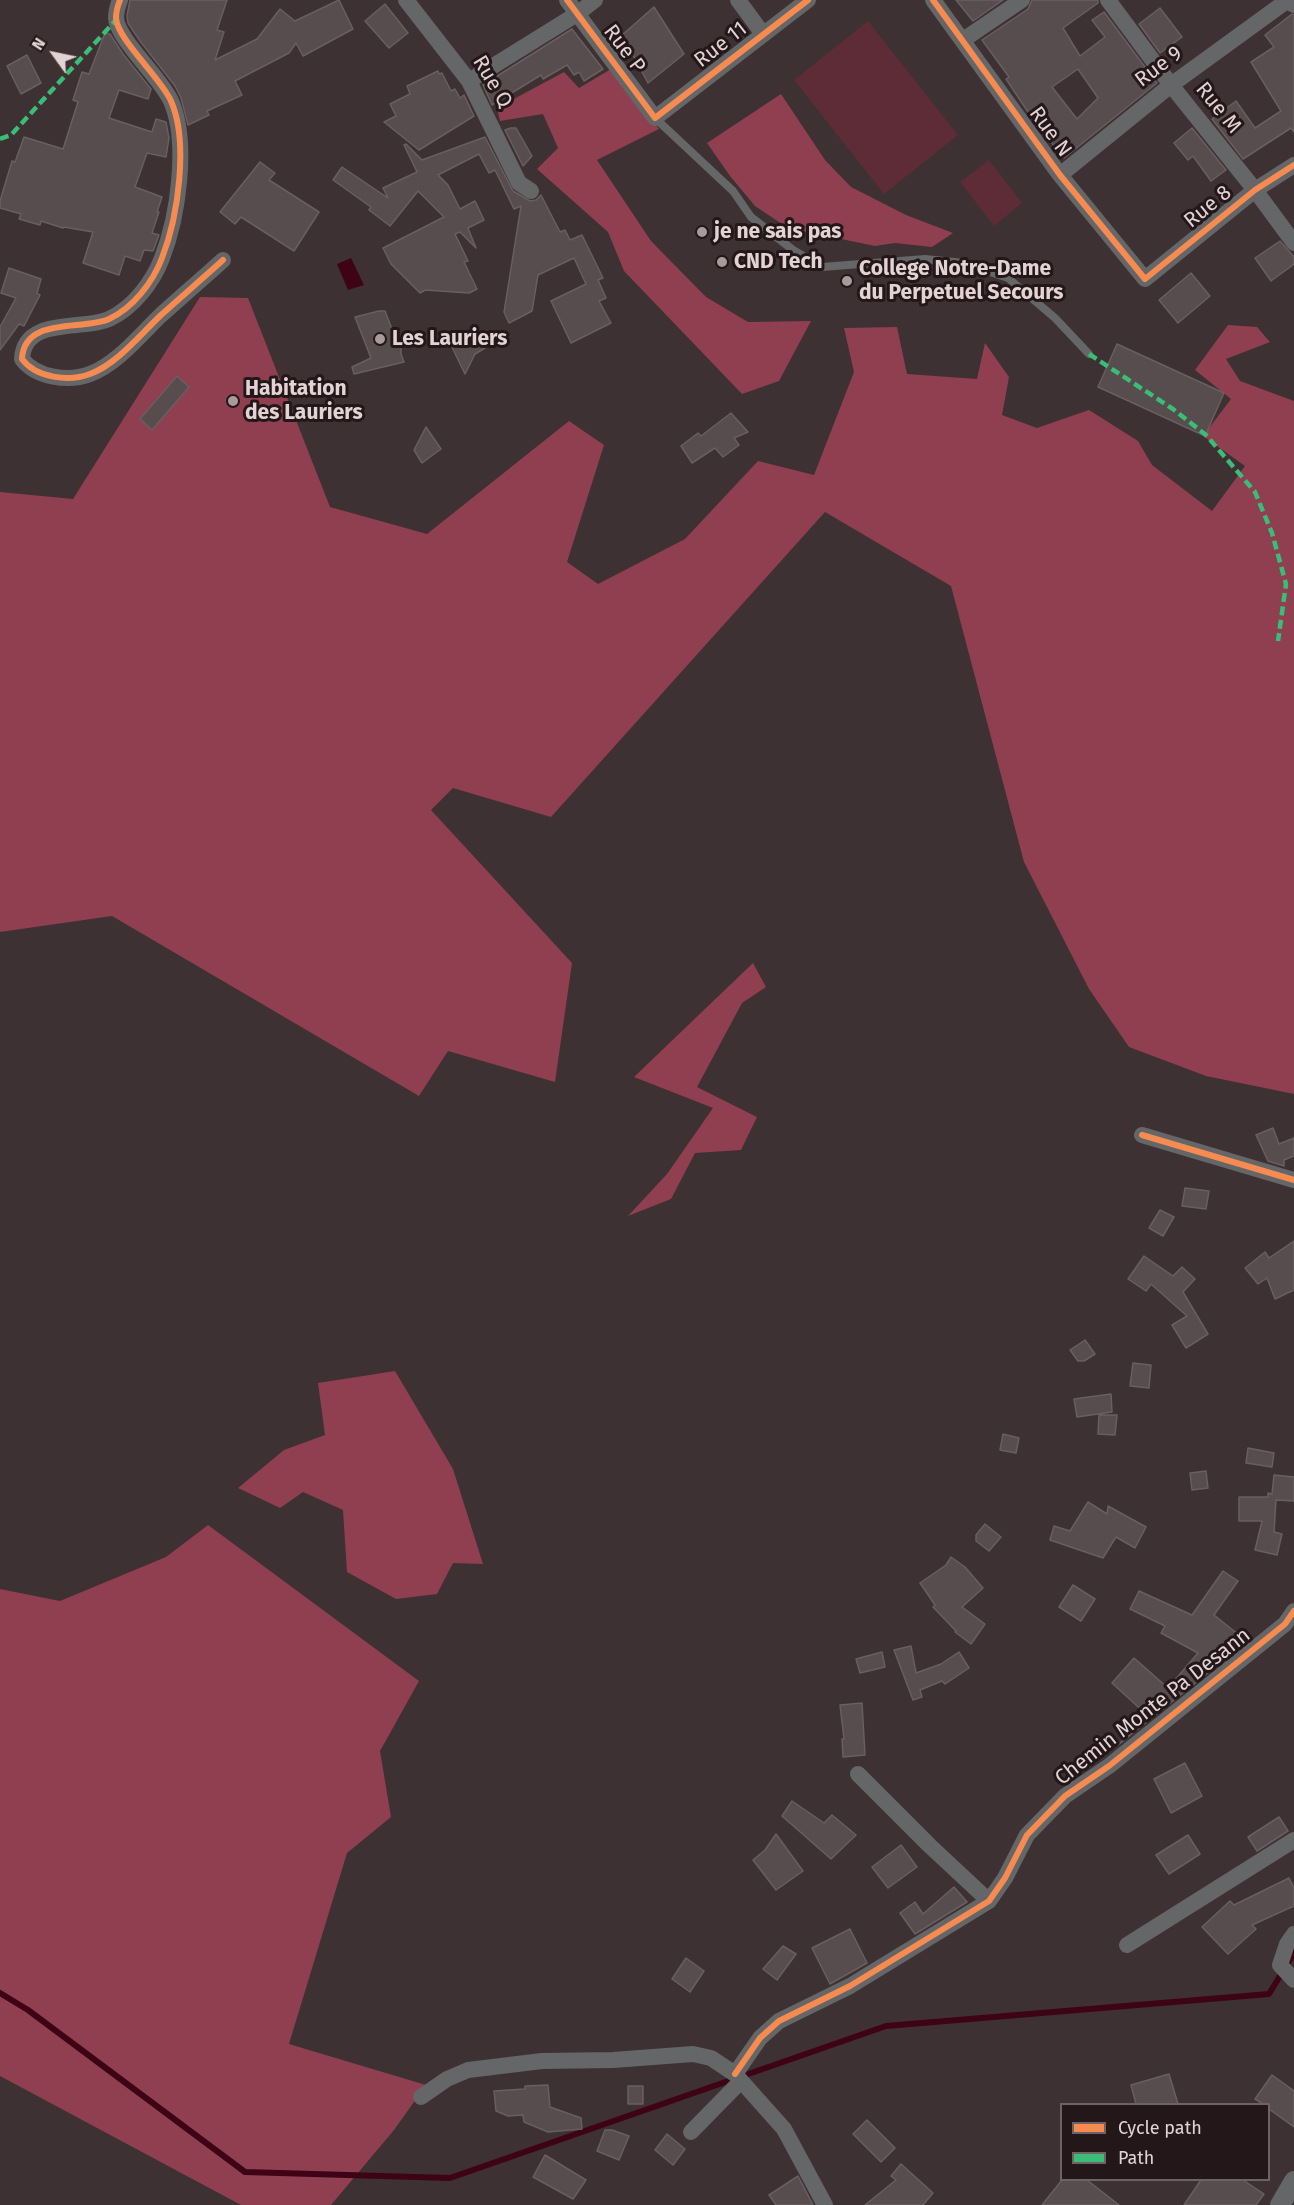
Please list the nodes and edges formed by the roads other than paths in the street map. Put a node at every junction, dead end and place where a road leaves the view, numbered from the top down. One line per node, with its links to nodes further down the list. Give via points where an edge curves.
1 (120, 0): 21 (street, via 116,20 121,32 163,87 178,121 179,171 171,229 162,260 138,296 122,311 107,320 39,332 25,346 22,359 49,375 67,378 90,374 114,359)
2 (406, 0): 13 (street, Rue Q)
3 (595, 0): 10 (street)
4 (738, 0): 11 (street)
5 (808, 0): 11 (street, Rue 11)
6 (933, 0): 12 (street, Rue N)
7 (1022, 0): 12 (street)
8 (1108, 0): 14 (street, Rue M)
9 (1292, 1): 14 (street, Rue 9)
10 (572, 7): 13 (street); 15 (street, Rue P)
11 (763, 34): 15 (street, Rue 11)
12 (963, 40): 17 (street, Rue N)
13 (469, 81): 19 (street, Rue Q, via 519,183)
14 (1171, 86): 17 (street, Rue 9); 18 (street, Rue M)
15 (655, 118): 23 (lane, via 734,191 751,217 822,267 925,259 964,263 1008,278)
16 (1294, 165): 18 (street, Rue 8)
17 (1060, 175): 22 (street, Rue N)
18 (1255, 190): 20 (street, Rue M); 22 (street, Rue 8)
19 (531, 191)
20 (1294, 243)
21 (223, 260)
22 (1145, 279)
23 (1089, 354)
24 (1142, 1135): 25 (street)
25 (1294, 1180)
26 (1294, 1611): 29 (street, Chemin Monte Pa Desann, via 1285,1624 1119,1758 1065,1796 1027,1835)
27 (858, 1774): 29 (street)
28 (1294, 1840): 31 (street)
29 (989, 1901): 33 (street, Chemin Monte Pa Desann, via 850,1986 779,2021 760,2038)
30 (1294, 1934): 32 (street, via 1287,1944)
31 (1128, 1945)
32 (1287, 1973)
33 (738, 2078): 34 (street, via 711,2058 693,2054 542,2061 468,2070); 35 (street, Chemin Monte Pa Desann); 37 (street, via 784,2129)
34 (421, 2097)
35 (691, 2132)
36 (1294, 2181): 38 (street)
37 (825, 2205)
38 (1280, 2205)

